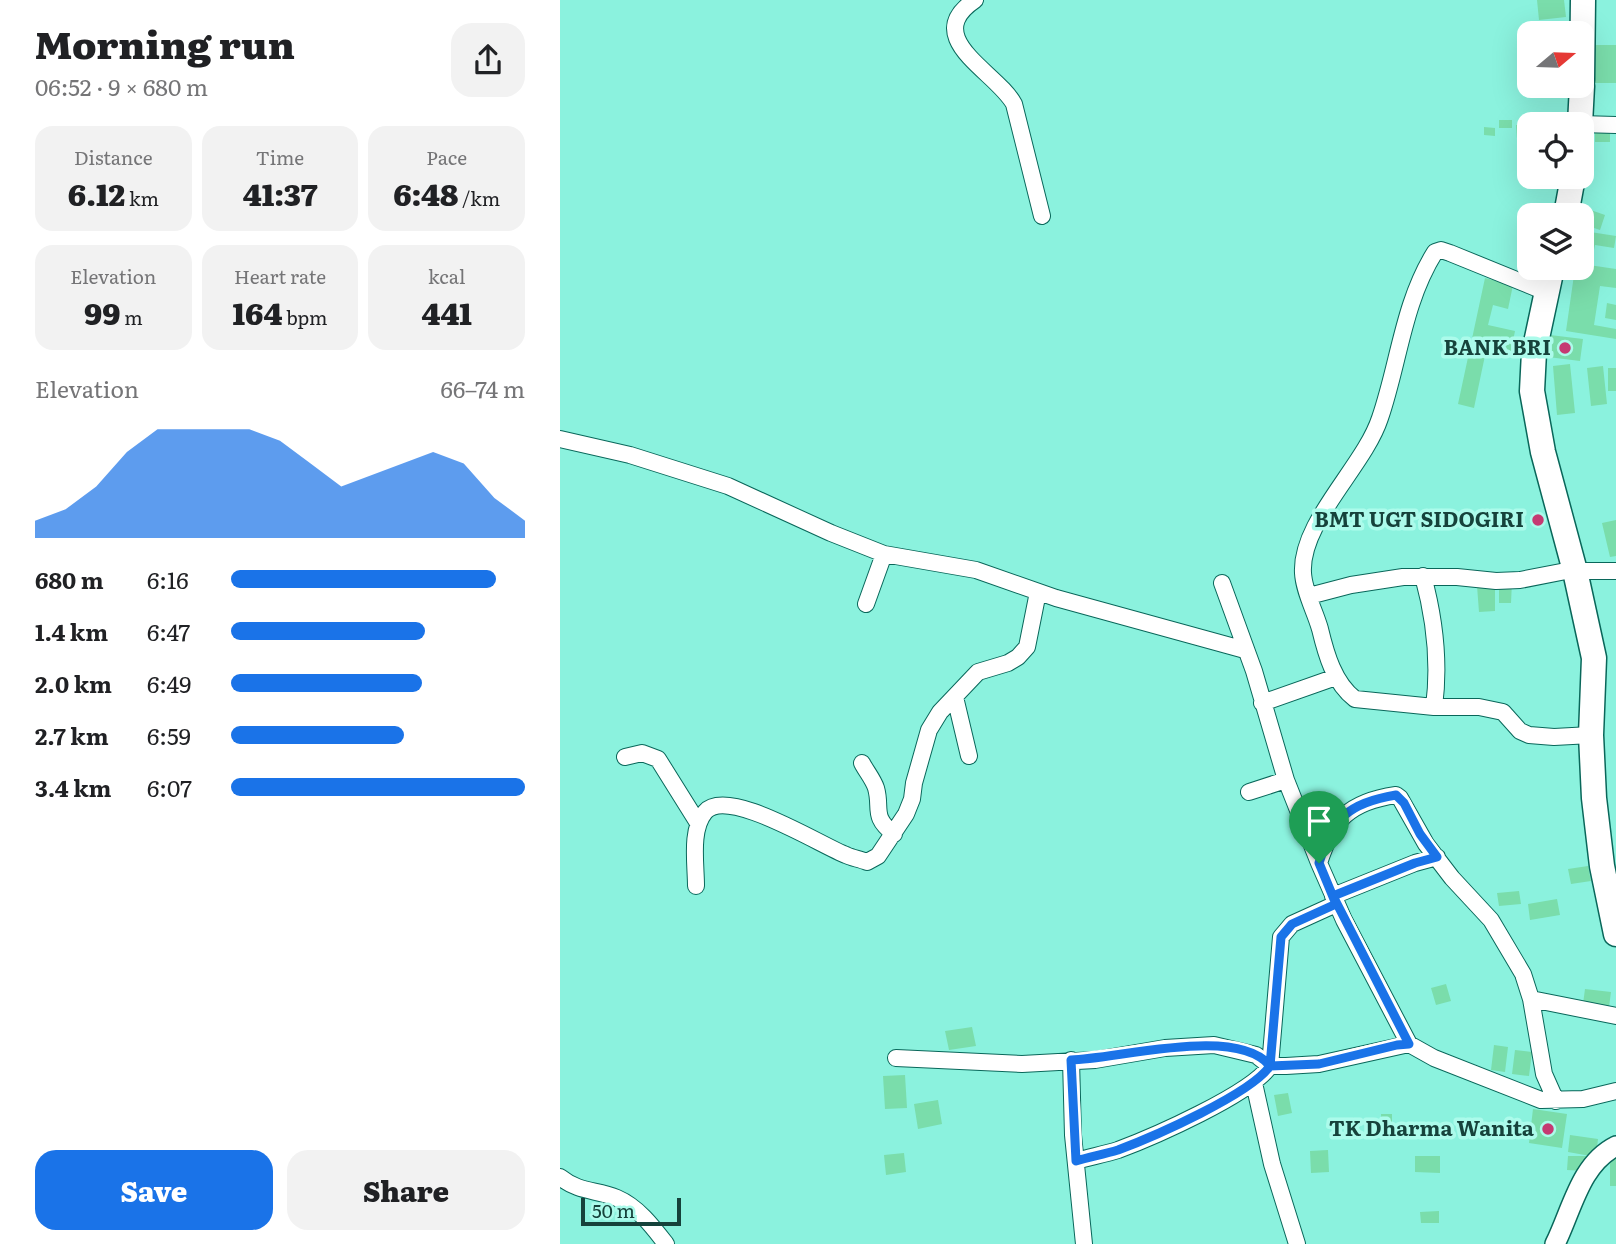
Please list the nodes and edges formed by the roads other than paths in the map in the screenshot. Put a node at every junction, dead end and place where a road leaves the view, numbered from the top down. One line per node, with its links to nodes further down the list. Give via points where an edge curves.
1 (975, 0): 6 (street, via 963,8 954,32 977,66 1014,104)
2 (1583, 0): 3 (main road)
3 (1583, 21)
4 (1594, 124): 5 (street)
5 (1616, 125)
6 (1042, 216)
7 (1549, 280): 8 (main road)
8 (1546, 292): 11 (main road, via 1532,391 1543,453); 16 (street, via 1450,253 1434,252 1411,301 1380,419 1309,539 1303,570)
9 (560, 439): 10 (street, via 728,486)
10 (884, 554): 15 (street, via 976,570); 17 (street)
11 (1575, 571): 12 (street); 13 (street, via 1496,581); 23 (main road, via 1594,658)
12 (1616, 571)
13 (1423, 576): 16 (street, via 1380,579); 22 (street, via 1438,654)
14 (1222, 583): 18 (street)
15 (1038, 592): 18 (street); 20 (street, via 1027,648 1007,663 978,672)
16 (1309, 596): 19 (street)
17 (866, 604)
18 (1245, 650): 21 (street)
19 (1336, 677): 21 (street); 22 (street, via 1355,699)
20 (955, 697): 24 (street); 30 (street, via 934,720 912,799)
21 (1262, 703): 27 (street)
22 (1434, 707): 23 (street, via 1495,709 1529,735)
23 (1591, 734): 35 (main road, via 1602,866)
24 (969, 756)
25 (625, 757): 29 (street, via 642,753 658,759)
26 (862, 763): 30 (street, via 877,792 880,819)
27 (1286, 780): 28 (street); 32 (street)
28 (1249, 792)
29 (698, 823): 30 (street, via 714,806 744,809 867,862 878,856); 33 (street)
30 (894, 834)
31 (1437, 857): 32 (street, via 1396,795 1367,803 1342,817); 34 (street); 36 (street, via 1492,920)
32 (1319, 863): 34 (street)
33 (696, 886)
34 (1335, 900): 38 (street); 41 (street, via 1292,924 1281,937)
35 (1616, 934)
36 (1531, 999): 37 (street); 44 (street, via 1544,1074)
37 (1616, 1016)
38 (1409, 1044): 41 (street, via 1319,1064); 44 (street, via 1529,1096)
39 (896, 1058): 40 (street, via 1022,1064)
40 (1071, 1060): 41 (street, via 1214,1045 1256,1055); 46 (street)
41 (1270, 1066): 42 (street)
42 (1254, 1083): 46 (street, via 1118,1150); 50 (street, via 1272,1164)
43 (1616, 1091): 44 (street)
44 (1556, 1101)
45 (1616, 1146): 51 (street, via 1599,1156 1589,1170)
46 (1076, 1161): 49 (street)
47 (560, 1177): 48 (street, via 573,1187 620,1199 647,1220)
48 (666, 1244)
49 (1084, 1244)
50 (1297, 1244)
51 (1555, 1244)

